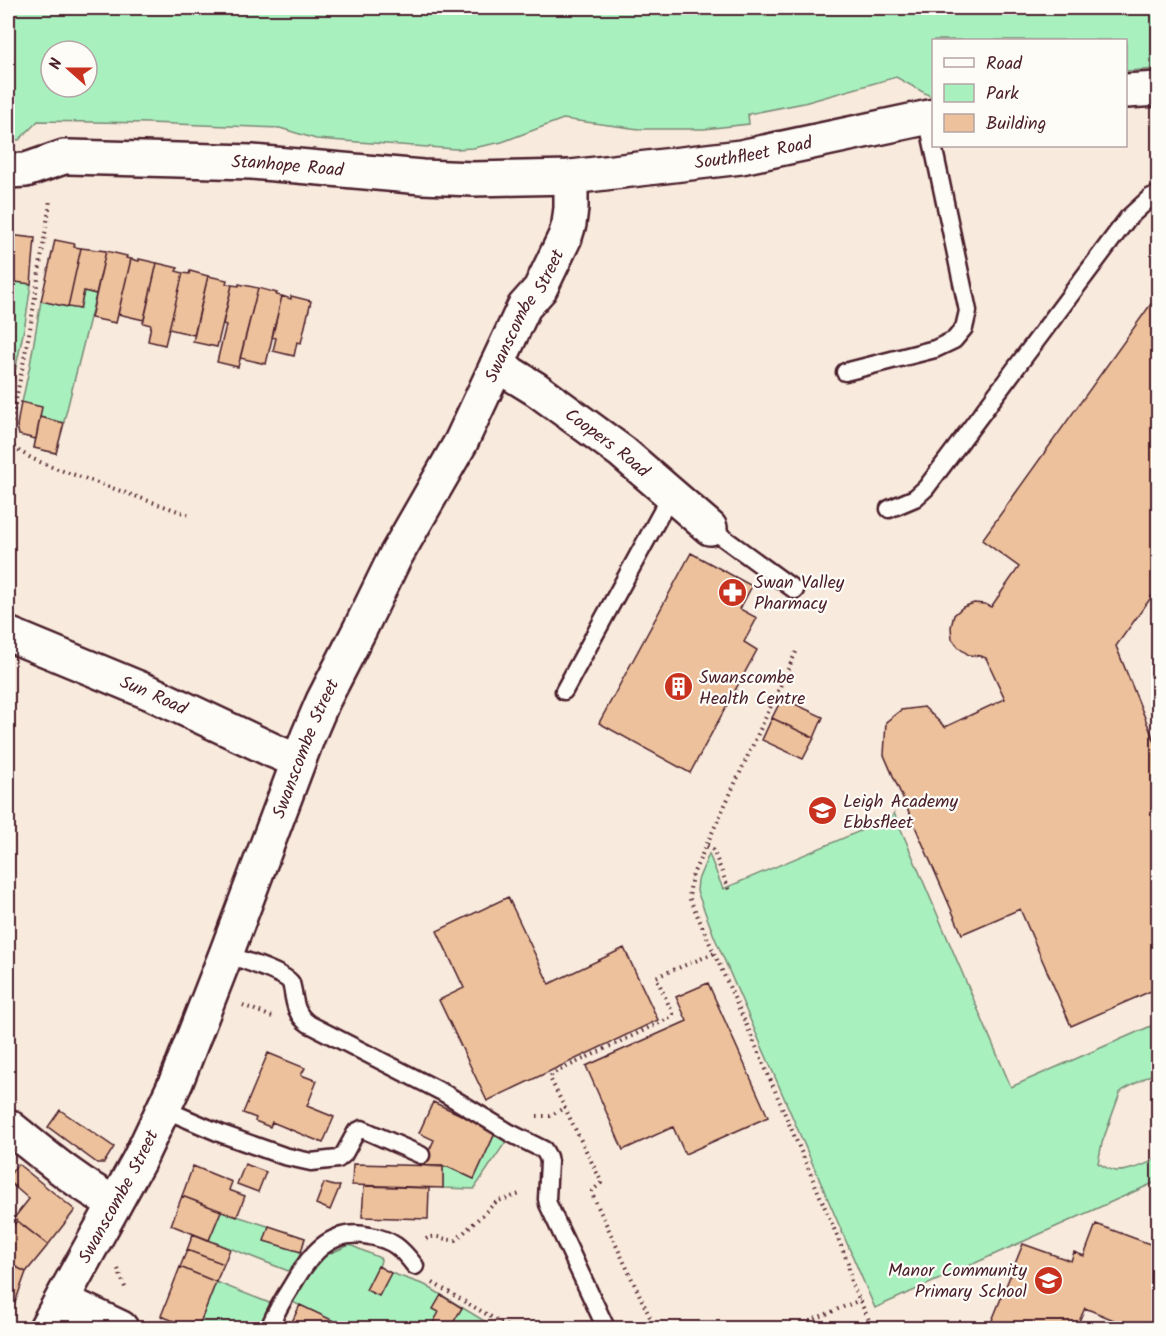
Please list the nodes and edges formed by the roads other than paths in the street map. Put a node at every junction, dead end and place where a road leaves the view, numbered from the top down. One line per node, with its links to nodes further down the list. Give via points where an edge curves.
1 (1158, 89): 2 (street)
2 (1127, 91)
3 (930, 117): 6 (street, Southfleet Road, via 741,157)
4 (936, 147): 9 (lane, via 968,311 964,328 954,340 935,349)
5 (8, 171): 6 (street, Stanhope Road, via 64,157 260,162 422,177)
6 (571, 177): 8 (street, Swanscombe Street, via 571,208 565,237 540,289 524,307)
7 (1158, 195): 11 (lane, via 1128,218 926,488 915,498)
8 (497, 365): 10 (street, Coopers Road, via 606,440); 16 (street, Swanscombe Street, via 461,442 395,557)
9 (845, 372)
10 (671, 495): 12 (street, Coopers Road); 15 (lane)
11 (889, 509)
12 (710, 528): 13 (lane)
13 (795, 590)
14 (8, 634): 16 (street, Sun Road, via 163,698)
15 (564, 691)
16 (298, 760): 17 (street, Swanscombe Street)
17 (226, 954): 18 (street, Swanscombe Street); 27 (lane, via 289,981 296,1010 309,1024 451,1097 544,1151 549,1162 548,1204)
18 (164, 1109): 20 (lane, via 303,1161 338,1159 362,1129); 21 (street, Swanscombe Street)
19 (8, 1126): 21 (street, via 88,1188)
20 (421, 1155)
21 (115, 1203): 23 (street, Swanscombe Street)
22 (410, 1260): 26 (lane, via 394,1244 368,1235 350,1234 330,1241 306,1263)
23 (62, 1300): 24 (street, Swanscombe Street); 25 (street)
24 (46, 1329)
25 (121, 1329)
26 (269, 1329)
27 (606, 1329)

